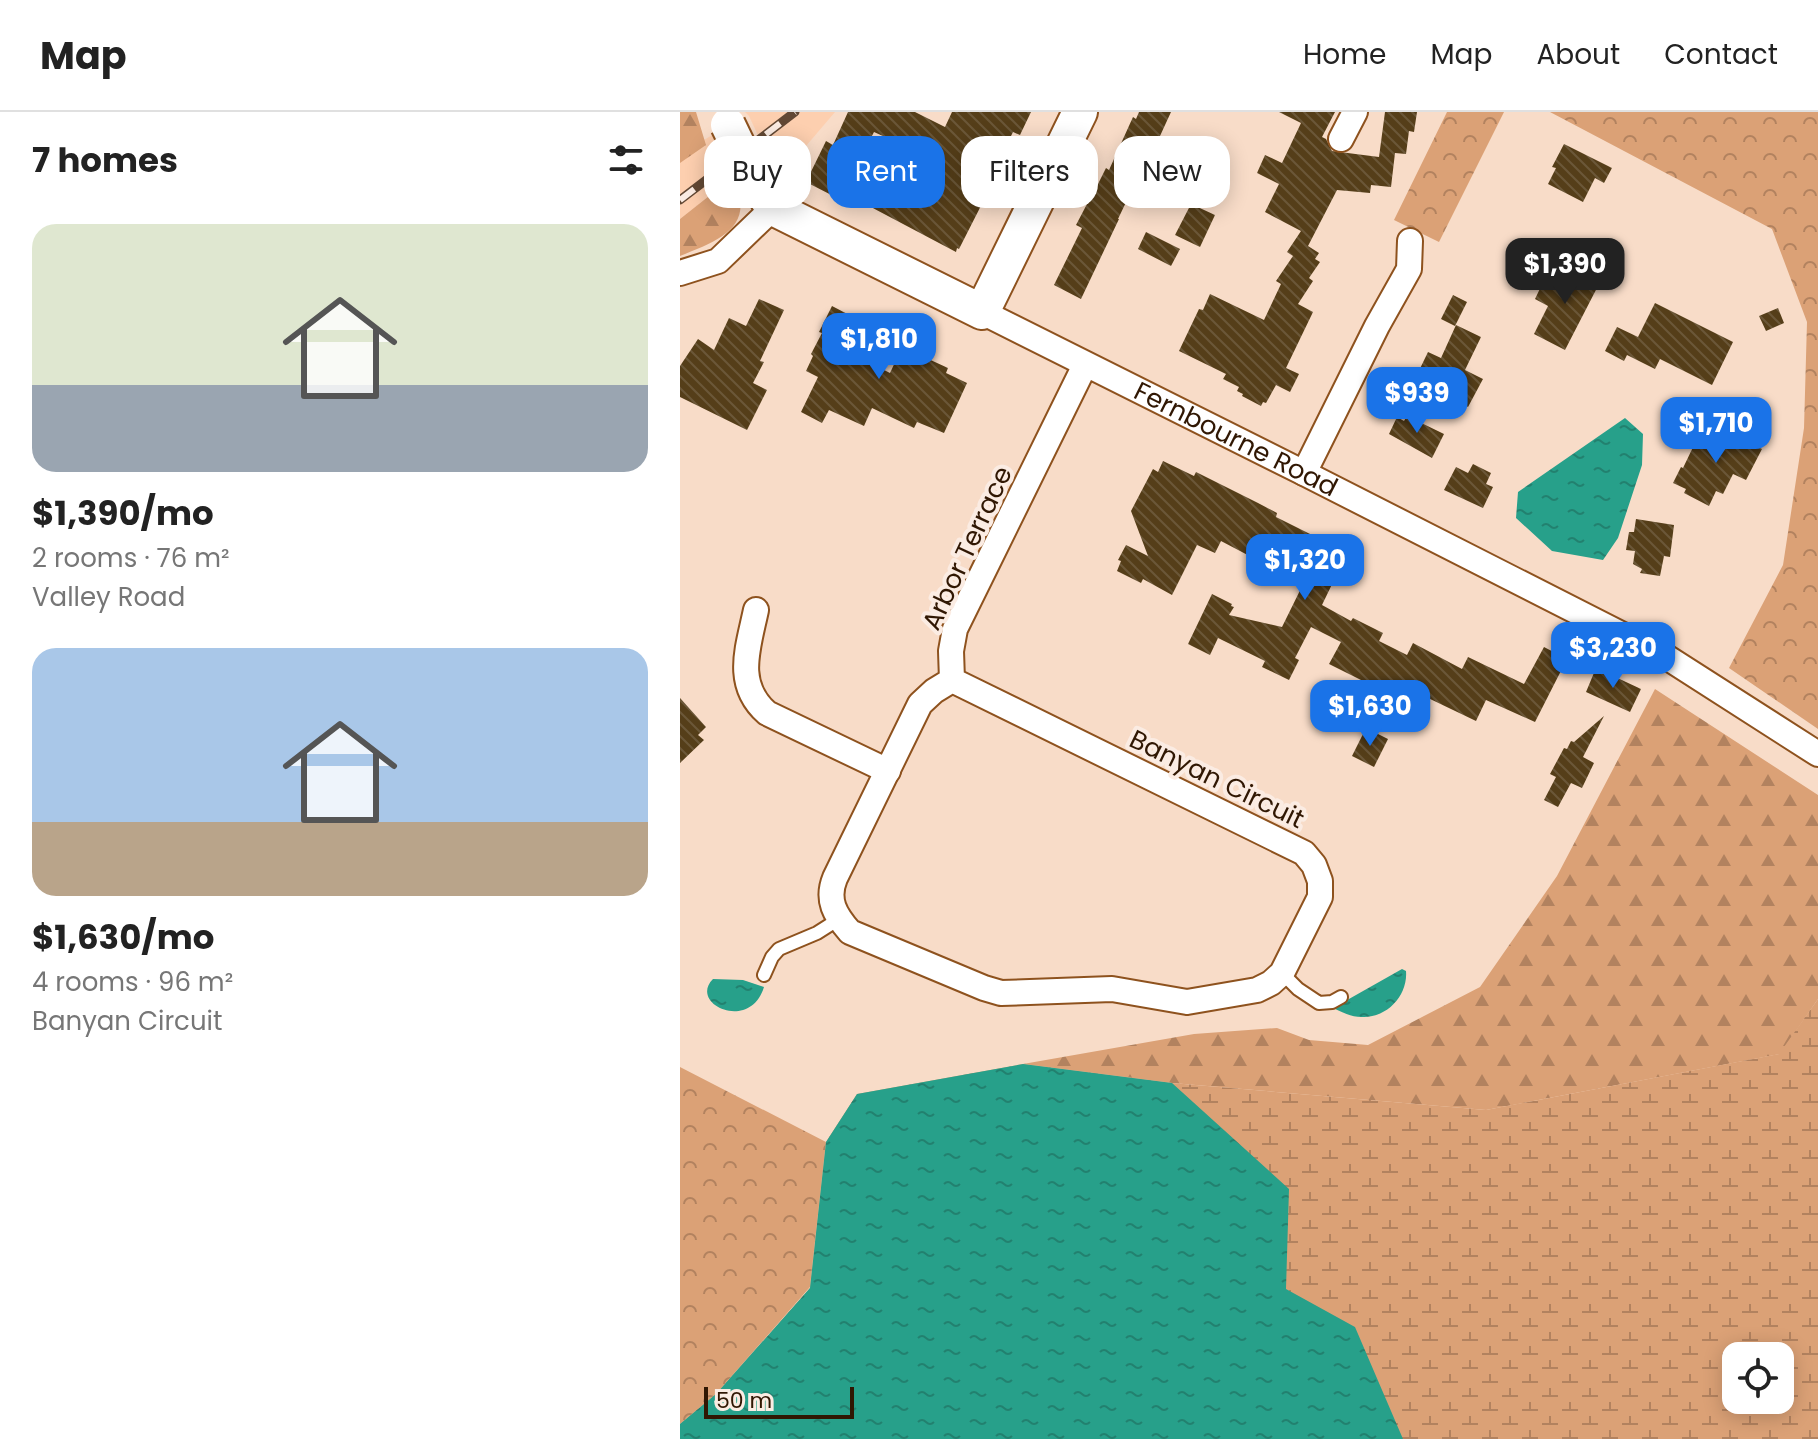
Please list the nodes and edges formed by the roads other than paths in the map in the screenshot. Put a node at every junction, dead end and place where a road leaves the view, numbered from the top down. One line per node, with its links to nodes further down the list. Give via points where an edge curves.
1 (1080, 112): 7 (street)
2 (1355, 112): 3 (street)
3 (1341, 139)
4 (773, 208): 6 (street, via 718,261); 7 (street, Fernbourne Road)
5 (1410, 241): 9 (street, via 1409,269)
6 (680, 273)
7 (982, 312): 8 (street, Fernbourne Road)
8 (1085, 365): 9 (street, Fernbourne Road); 11 (street, Arbor Terrace, via 955,629)
9 (1304, 473): 12 (street, Fernbourne Road, via 1668,658)
10 (756, 610): 13 (street, via 746,659 755,702 767,713)
11 (952, 680): 13 (street, via 920,704); 15 (street, Banyan Circuit, via 1304,853 1320,881 1320,897)
12 (1818, 754)
13 (888, 771): 14 (street, via 832,885 832,907)
14 (839, 919): 15 (street, via 850,932 1001,993 1112,989 1187,1002 1257,990); 16 (lane, via 779,949)
15 (1282, 973): 17 (lane, via 1319,1003)
16 (764, 975)
17 (1341, 997)

